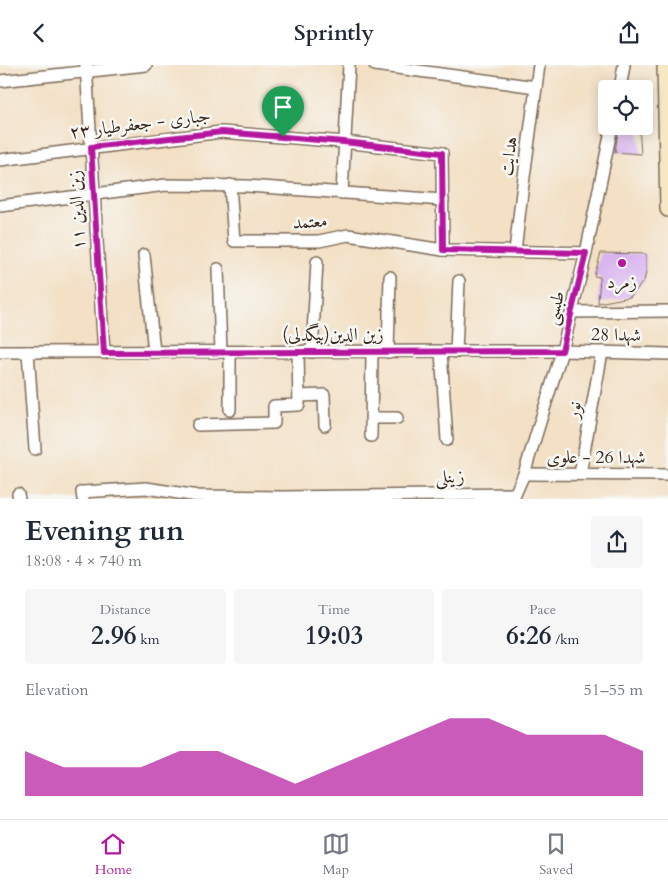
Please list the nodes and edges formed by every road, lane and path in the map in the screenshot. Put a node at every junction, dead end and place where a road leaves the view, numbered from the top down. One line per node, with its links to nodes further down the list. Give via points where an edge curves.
1 (146, 65): 7 (street)
2 (349, 65): 13 (street)
3 (375, 65): 10 (street)
4 (539, 65): 10 (street, هدایت)
5 (624, 65): 8 (street)
6 (665, 65): 11 (main road)
7 (86, 68): 9 (street); 14 (street, زین الدین ۱۱)
8 (622, 80)
9 (0, 81)
10 (536, 87): 24 (street, هدایت)
11 (667, 91): 15 (main road)
12 (610, 135): 25 (street, طبسی)
13 (344, 142): 14 (street, جباری - جعفرطیار ۲۳, via 222,132); 18 (street); 20 (street, جباری - جعفرطیار ۲۳, via 442,153)
14 (91, 147): 16 (street, جباری - جعفرطیار ۲۳); 19 (street, زین الدین ۱۱)
15 (667, 158): 22 (main road)
16 (0, 160)
17 (230, 185): 18 (street); 19 (street, via 166,185); 23 (street, معتمد, via 234,241 319,241 348,235)
18 (342, 193): 20 (street)
19 (94, 195): 21 (street); 45 (street, زین الدین ۱۱)
20 (443, 200): 23 (street)
21 (0, 206)
22 (668, 209)
23 (443, 250): 24 (street, معتمد)
24 (515, 251): 25 (street, معتمد)
25 (586, 253): 32 (street, طبسی)
26 (144, 255): 35 (street)
27 (317, 262): 38 (street)
28 (218, 269): 36 (street)
29 (390, 277): 40 (street)
30 (459, 281): 42 (street)
31 (668, 311): 32 (street)
32 (572, 312): 33 (street, طبسی)
33 (562, 351): 42 (street, زین الدین(بیگدلی)); 43 (street, شهدا 28); 56 (street, طبسی)
34 (0, 352): 44 (street, زین الدین(بیگدلی))
35 (154, 352): 36 (street, زین الدین(بیگدلی)); 45 (street, زین الدین(بیگدلی))
36 (225, 352): 37 (street, زین الدین(بیگدلی)); 48 (street)
37 (298, 352): 38 (street, زین الدین(بیگدلی)); 47 (street)
38 (312, 352): 39 (street, زین الدین(بیگدلی))
39 (372, 352): 40 (street, زین الدین(بیگدلی)); 49 (street)
40 (388, 352): 41 (street, زین الدین(بیگدلی))
41 (441, 352): 42 (street, زین الدین(بیگدلی)); 54 (street)
42 (456, 352)
43 (602, 352): 46 (street, شهدا 28); 57 (street, نور)
44 (28, 353): 45 (street, زین الدین(بیگدلی)); 55 (street)
45 (104, 353)
46 (668, 354)
47 (299, 396): 51 (street, via 299,405 274,406 274,423); 52 (street, via 324,395)
48 (230, 410)
49 (372, 418): 50 (street); 53 (street)
50 (397, 418)
51 (198, 425)
52 (325, 425)
53 (372, 436)
54 (447, 440)
55 (35, 449)
56 (524, 473): 57 (street, شهدا 26 - علوی); 61 (street, طبسی)
57 (580, 474): 58 (street, شهدا 26 - علوی)
58 (668, 475)
59 (146, 493): 60 (street, زینلی); 61 (street, زینلی, via 282,497)
60 (83, 495)
61 (514, 496)

